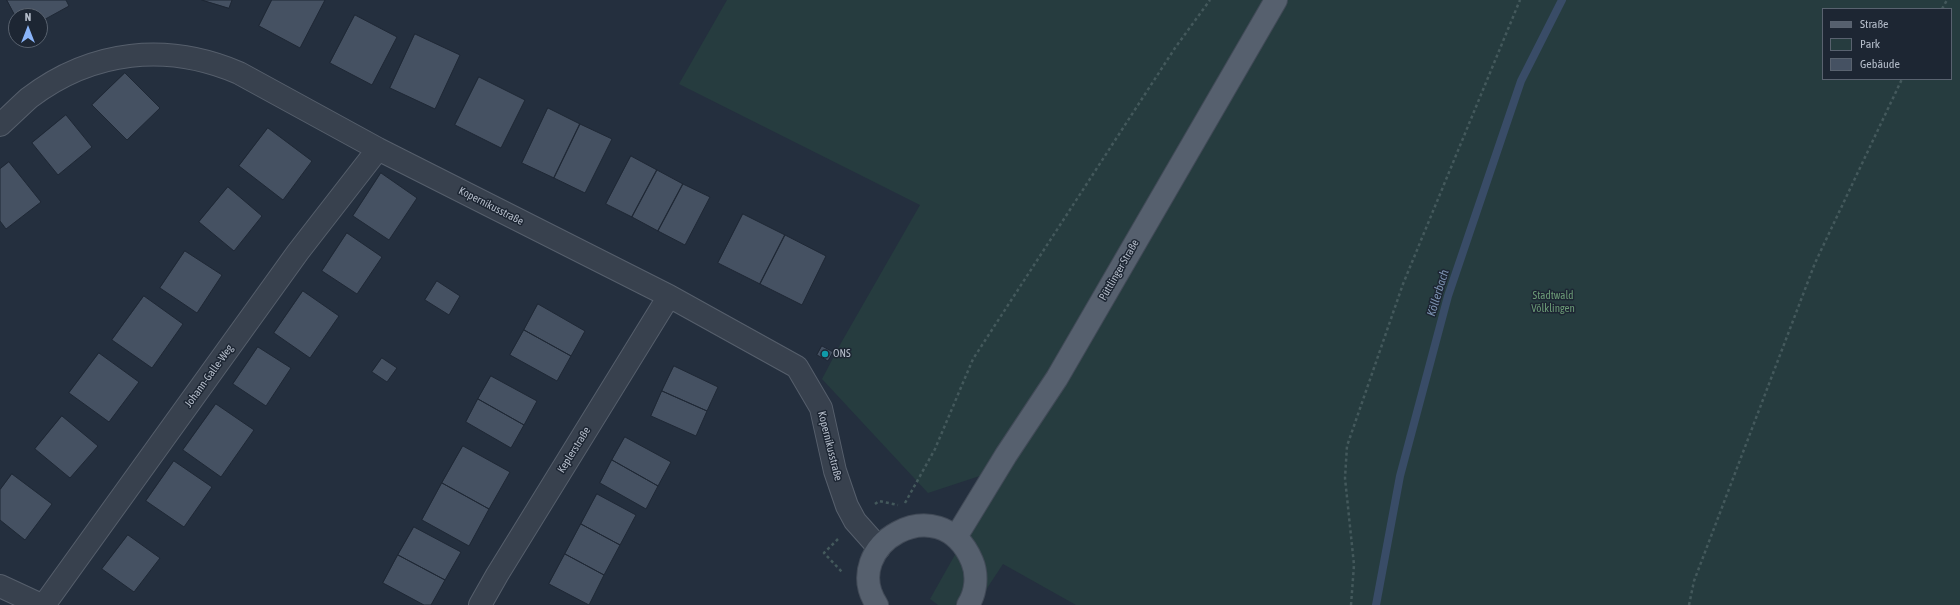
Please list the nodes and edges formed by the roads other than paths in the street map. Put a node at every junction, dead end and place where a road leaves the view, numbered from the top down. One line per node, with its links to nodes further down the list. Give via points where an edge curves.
1 (1276, 0): 5 (main road, Püttlinger Straße, via 1057,378)
2 (0, 125): 3 (street, Kopernikusstraße, via 30,98 71,73 110,60 156,53 222,66)
3 (378, 149): 4 (street, Kopernikusstraße); 8 (street, Johann-Galle-Weg, via 298,252)
4 (669, 296): 6 (street, Kopernikusstraße, via 797,367 821,408 840,490 855,521); 9 (street, Keplerstraße)
5 (956, 537): 6 (main road, via 941,529 924,525 906,527 891,535); 11 (main road, via 967,550 974,566 976,583)
6 (879, 548): 10 (main road, via 871,564 869,582)
7 (0, 586): 8 (street)
8 (42, 605)
9 (480, 605)
10 (877, 605)
11 (968, 605)

